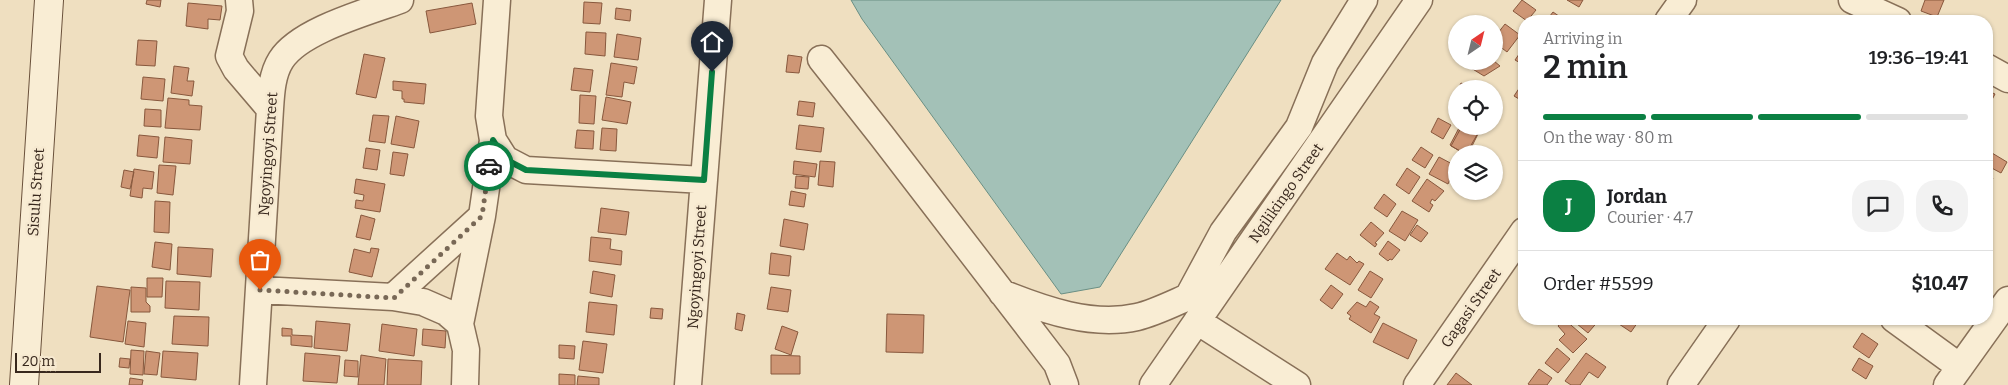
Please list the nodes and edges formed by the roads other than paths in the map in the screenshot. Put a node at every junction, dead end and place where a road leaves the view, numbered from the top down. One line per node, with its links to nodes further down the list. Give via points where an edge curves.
1 (49, 0): 31 (street, Sisulu Street)
2 (239, 0): 15 (street, via 240,11 230,56 236,69)
3 (400, 0): 15 (street, Ngoyingoyi Street, via 330,25 300,42 281,60 273,80)
4 (497, 0): 16 (street, via 489,116)
5 (718, 0): 17 (street, Ngoyingoyi Street)
6 (1364, 0): 21 (street, via 1325,63 1299,128 1223,232 1188,298 1138,317 1092,320 1034,306)
7 (1419, 0): 24 (street, Ngilikingo Street)
8 (1683, 0): 10 (street)
9 (1852, 0): 11 (street)
10 (1672, 15)
11 (1885, 15)
12 (821, 59): 21 (street)
13 (1993, 71): 14 (street)
14 (2008, 79)
15 (270, 109): 20 (street, Ngoyingoyi Street)
16 (493, 140): 17 (street, via 505,159 526,170); 18 (street)
17 (704, 180): 34 (street, Ngoyingoyi Street)
18 (482, 216): 22 (street); 26 (street)
19 (1518, 240): 38 (street, Gagasi Street)
20 (260, 290): 22 (street); 32 (street, Ngoyingoyi Street)
21 (1002, 293): 35 (street, via 1057,364)
22 (394, 298): 26 (street, via 423,302 446,312)
23 (2008, 300): 25 (street)
24 (1197, 321): 36 (street, Ngilikingo Street); 37 (street)
25 (1993, 321)
26 (460, 324): 33 (street, via 466,350)
27 (1723, 325): 39 (street)
28 (1900, 325): 30 (street)
29 (1990, 325): 30 (street)
30 (1953, 376)
31 (24, 385)
32 (253, 385)
33 (465, 385)
34 (688, 385)
35 (1065, 385)
36 (1153, 385)
37 (1297, 385)
38 (1417, 385)
39 (1681, 385)

